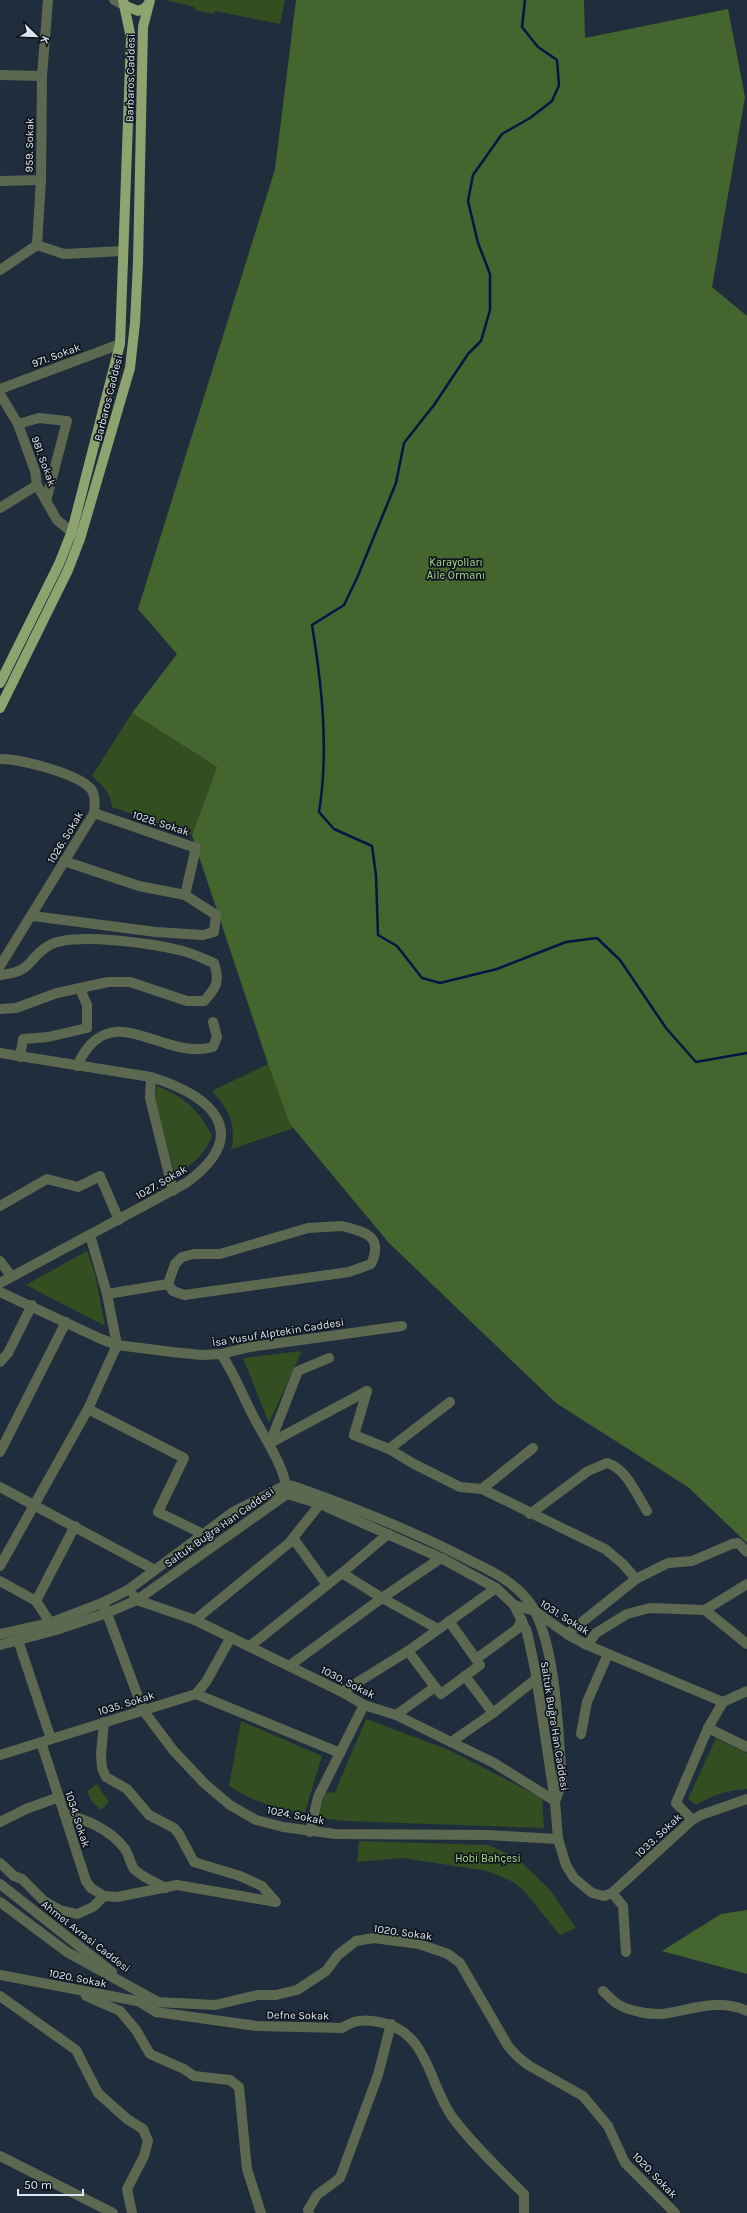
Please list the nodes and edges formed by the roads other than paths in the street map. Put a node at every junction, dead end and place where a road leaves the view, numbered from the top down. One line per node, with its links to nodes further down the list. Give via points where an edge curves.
1 (48, 0): 6 (street, 959. Sokak)
2 (114, 0): 4 (street)
3 (149, 1): 4 (main road, via 145,8 138,11); 20 (main road, Barbaros Caddesi, via 143,27 138,262 130,368)
4 (124, 3): 10 (main road, Barbaros Caddesi, via 131,38)
5 (0, 75): 6 (street)
6 (42, 76): 7 (street, 959. Sokak)
7 (41, 180): 8 (street); 9 (street, 959. Sokak)
8 (0, 181)
9 (37, 245): 10 (street, via 64,254); 11 (street)
10 (123, 251): 12 (main road, Barbaros Caddesi)
11 (0, 270)
12 (120, 344): 13 (street, 971. Sokak); 19 (main road, Barbaros Caddesi)
13 (0, 389)
14 (0, 394): 15 (street, 981. Sokak)
15 (18, 424): 16 (street, 981. Sokak, via 35,471); 17 (street, via 39,418 67,421)
16 (37, 485): 17 (street, 981. Sokak); 18 (street)
17 (46, 501): 19 (street, 981. Sokak, via 57,520)
18 (0, 508)
19 (72, 531): 20 (street, 981. Sokak); 21 (main road, Barbaros Caddesi, via 59,564)
20 (80, 539): 22 (main road, Barbaros Caddesi, via 68,570)
21 (0, 683)
22 (0, 708)
23 (0, 760): 24 (street, 1026. Sokak, via 45,767 79,781 91,789)
24 (94, 813): 25 (street, 1026. Sokak); 26 (street, 1028. Sokak, via 196,848)
25 (64, 861): 26 (street, via 139,886); 27 (street, 1026. Sokak)
26 (185, 895): 27 (street, via 216,915 214,932 202,935 156,932)
27 (33, 916): 28 (street, 1026. Sokak)
28 (0, 966)
29 (0, 975): 30 (street, via 15,974 47,946 66,939 138,943 184,951 214,963 219,977 214,991 204,1001 187,1001 130,982 108,982)
30 (80, 989): 31 (street, via 57,993 16,1008); 34 (street, via 87,1005 87,1028 48,1037 23,1039)
31 (0, 1009)
32 (213, 1022): 35 (street, via 217,1037 213,1047 201,1050 182,1049 135,1033 120,1031 104,1034 85,1050)
33 (0, 1053): 34 (street, 1027. Sokak)
34 (20, 1057): 35 (street, 1027. Sokak)
35 (78, 1066): 36 (street, 1027. Sokak)
36 (152, 1077): 37 (street, via 150,1098); 37 (street, 1027. Sokak, via 173,1084 207,1105 215,1113 221,1132 212,1158 199,1174)
37 (173, 1191): 39 (street, 1027. Sokak)
38 (0, 1206): 39 (street, via 47,1179 78,1187 100,1176)
39 (119, 1220): 40 (street, 1027. Sokak)
40 (90, 1235): 42 (street, 1027. Sokak); 46 (street)
41 (0, 1261): 42 (street)
42 (11, 1276): 43 (street, 1027. Sokak)
43 (0, 1282)
44 (168, 1284): 44 (street, via 175,1264 182,1257 194,1254 220,1254 308,1228 342,1226 359,1230 370,1236 375,1243 376,1253 371,1264 350,1272 184,1295 173,1291); 46 (street)
45 (0, 1292): 47 (street, İsa Yusuf Alptekin Caddesi)
46 (107, 1294): 50 (street)
47 (32, 1305): 48 (street, İsa Yusuf Alptekin Caddesi); 53 (street, via 8,1353)
48 (66, 1322): 50 (street, İsa Yusuf Alptekin Caddesi, via 101,1340); 56 (street)
49 (402, 1326): 51 (street, İsa Yusuf Alptekin Caddesi, via 250,1347)
50 (117, 1345): 51 (street, İsa Yusuf Alptekin Caddesi, via 202,1355); 55 (street)
51 (221, 1354): 57 (street)
52 (329, 1358): 57 (street, via 298,1371)
53 (0, 1362)
54 (450, 1402): 59 (street)
55 (88, 1409): 65 (street); 69 (street, via 184,1458 158,1512)
56 (5, 1428): 60 (street)
57 (270, 1443): 59 (street, via 367,1391 354,1435); 63 (street)
58 (533, 1448): 62 (street)
59 (389, 1449): 62 (street, via 460,1487)
60 (0, 1452)
61 (0, 1487): 65 (street)
62 (482, 1489): 67 (street)
63 (286, 1490): 64 (street, Saltuk Buğra Han Caddesi); 69 (street, Saltuk Buğra Han Caddesi, via 234,1512); 84 (street, Saltuk Buğra Han Caddesi); 88 (street, Saltuk Buğra Han Caddesi, via 337,1502 443,1546 507,1580)
64 (320, 1504): 70 (street, Saltuk Buğra Han Caddesi); 71 (street)
65 (35, 1507): 68 (street); 74 (street)
66 (647, 1511): 67 (street, via 623,1472 615,1465 607,1463 588,1471)
67 (530, 1514): 77 (street, via 605,1548)
68 (75, 1526): 75 (street); 85 (street)
69 (203, 1534): 75 (street, Saltuk Buğra Han Caddesi)
70 (388, 1534): 73 (street, Saltuk Buğra Han Caddesi); 76 (street)
71 (293, 1538): 80 (street); 91 (street)
72 (747, 1552): 77 (street, via 738,1543 732,1544 692,1561 668,1563)
73 (441, 1558): 81 (street, Saltuk Buğra Han Caddesi); 83 (street)
74 (0, 1566)
75 (155, 1570): 82 (street, Saltuk Buğra Han Caddesi)
76 (342, 1573): 80 (street); 83 (street)
77 (636, 1578): 97 (street)
78 (0, 1581): 85 (street)
79 (747, 1584): 89 (street)
80 (327, 1585): 103 (street)
81 (496, 1588): 87 (street, Saltuk Buğra Han Caddesi); 93 (street)
82 (128, 1590): 84 (street, 1030. Sokak); 86 (street, Saltuk Buğra Han Caddesi)
83 (382, 1598): 95 (street); 107 (street)
84 (137, 1600): 90 (street, Saltuk Buğra Han Caddesi); 91 (street, 1030. Sokak)
85 (36, 1601): 94 (street)
86 (102, 1603): 90 (street, 1024. Sokak); 94 (street, Saltuk Buğra Han Caddesi)
87 (514, 1605): 88 (street, 1031. Sokak); 92 (street, Saltuk Buğra Han Caddesi)
88 (535, 1610): 97 (street, 1031. Sokak); 129 (street, Saltuk Buğra Han Caddesi, via 544,1635 555,1705 562,1782)
89 (705, 1610): 100 (street); 102 (street, 1031. Sokak, via 650,1608 627,1614 596,1633)
90 (107, 1613): 94 (street, Saltuk Buğra Han Caddesi); 116 (street, 1024. Sokak)
91 (195, 1620): 98 (street, 1030. Sokak)
92 (522, 1620): 106 (street, via 517,1629); 109 (street, Saltuk Buğra Han Caddesi, via 527,1632)
93 (449, 1621): 95 (street); 106 (street)
94 (53, 1626): 96 (street, Saltuk Buğra Han Caddesi); 99 (street, Saltuk Buğra Han Caddesi)
95 (438, 1630): 104 (street)
96 (0, 1634)
97 (567, 1634): 102 (street, 1031. Sokak)
98 (231, 1638): 103 (street, 1030. Sokak); 113 (street, via 206,1682)
99 (18, 1640): 101 (street, Saltuk Buğra Han Caddesi); 122 (street, 1034. Sokak)
100 (747, 1644)
101 (0, 1645)
102 (587, 1645): 105 (street)
103 (250, 1646): 107 (street, 1030. Sokak)
104 (408, 1651): 110 (street); 112 (street)
105 (608, 1654): 114 (street); 121 (street, via 587,1702)
106 (476, 1659): 108 (street, via 480,1665)
107 (289, 1666): 112 (street, 1030. Sokak)
108 (465, 1676): 110 (street, via 441,1694); 117 (street)
109 (536, 1679): 117 (street); 129 (street, Saltuk Buğra Han Caddesi)
110 (436, 1687): 118 (street)
111 (747, 1691): 114 (street)
112 (342, 1692): 115 (street, 1030. Sokak)
113 (196, 1694): 116 (street, 1035. Sokak); 125 (street)
114 (724, 1702): 120 (street)
115 (364, 1705): 118 (street, 1030. Sokak); 125 (street)
116 (143, 1710): 119 (street, 1035. Sokak); 133 (street, 1024. Sokak, via 173,1750 205,1784 230,1805 256,1820)
117 (493, 1713): 123 (street)
118 (396, 1715): 123 (street, 1030. Sokak)
119 (104, 1722): 122 (street, 1035. Sokak); 137 (street, via 101,1754 106,1777 127,1788 149,1815 174,1828 194,1862 240,1876 262,1886 276,1902 177,1885)
120 (708, 1728): 124 (street); 131 (street, via 676,1803)
121 (581, 1734)
122 (46, 1740): 126 (street, 1035. Sokak); 127 (street, 1034. Sokak)
123 (451, 1742): 129 (street, 1030. Sokak, via 494,1763)
124 (747, 1747)
125 (340, 1753): 133 (street, via 318,1797)
126 (0, 1755)
127 (59, 1797): 130 (street, 1034. Sokak); 132 (street)
128 (747, 1799): 131 (street, 1033. Sokak)
129 (556, 1801): 134 (street)
130 (64, 1814): 137 (street, via 84,1819 105,1832 125,1849 134,1868); 139 (street, 1034. Sokak, via 86,1881)
131 (692, 1820): 138 (street, 1033. Sokak)
132 (0, 1822)
133 (310, 1832): 134 (street, 1024. Sokak, via 488,1835)
134 (558, 1839): 138 (street, via 566,1864 574,1878 592,1893 604,1896)
135 (0, 1863): 139 (street, via 14,1876 22,1879 44,1901 60,1910 76,1914 93,1907)
136 (0, 1884): 143 (street, Ahmet Avrasi Caddesi, via 88,1951)
137 (166, 1888): 139 (street, via 117,1897)
138 (612, 1893): 141 (street, via 623,1906)
139 (104, 1896)
140 (0, 1902): 143 (street, Ahmet Avrasi Caddesi, via 67,1952)
141 (626, 1952)
142 (0, 1975): 144 (street, 1020. Sokak)
143 (129, 1986): 148 (street)
144 (76, 1990): 147 (street, 1020. Sokak); 154 (street, via 120,2011 136,2030 150,2054 194,2076 230,2080 239,2087 247,2169)
145 (602, 1991): 149 (street, via 624,2007 652,2014 668,2014 713,2004 738,2007)
146 (0, 1996): 153 (street, via 76,2050 98,2093 143,2129 148,2140 144,2156 127,2189)
147 (137, 2001): 148 (street, 1020. Sokak); 150 (street, Defne Sokak, via 156,2012 257,2026 342,2028 351,2022 366,2020)
148 (160, 2003): 157 (street, 1020. Sokak, via 215,2005 258,1995 276,1995 297,1990 326,1971 338,1954 356,1940 374,1938 432,1947 460,1963 508,2046 518,2057 583,2096 608,2126 625,2163)
149 (747, 2011)
150 (391, 2024): 155 (street, via 378,2075 340,2178 317,2195 308,2210); 156 (street, Defne Sokak, via 407,2033 418,2046 440,2095 470,2140 524,2194)
151 (0, 2156): 152 (street)
152 (113, 2213)
153 (132, 2213)
154 (260, 2213)
155 (309, 2213)
156 (524, 2213)
157 (675, 2213)

